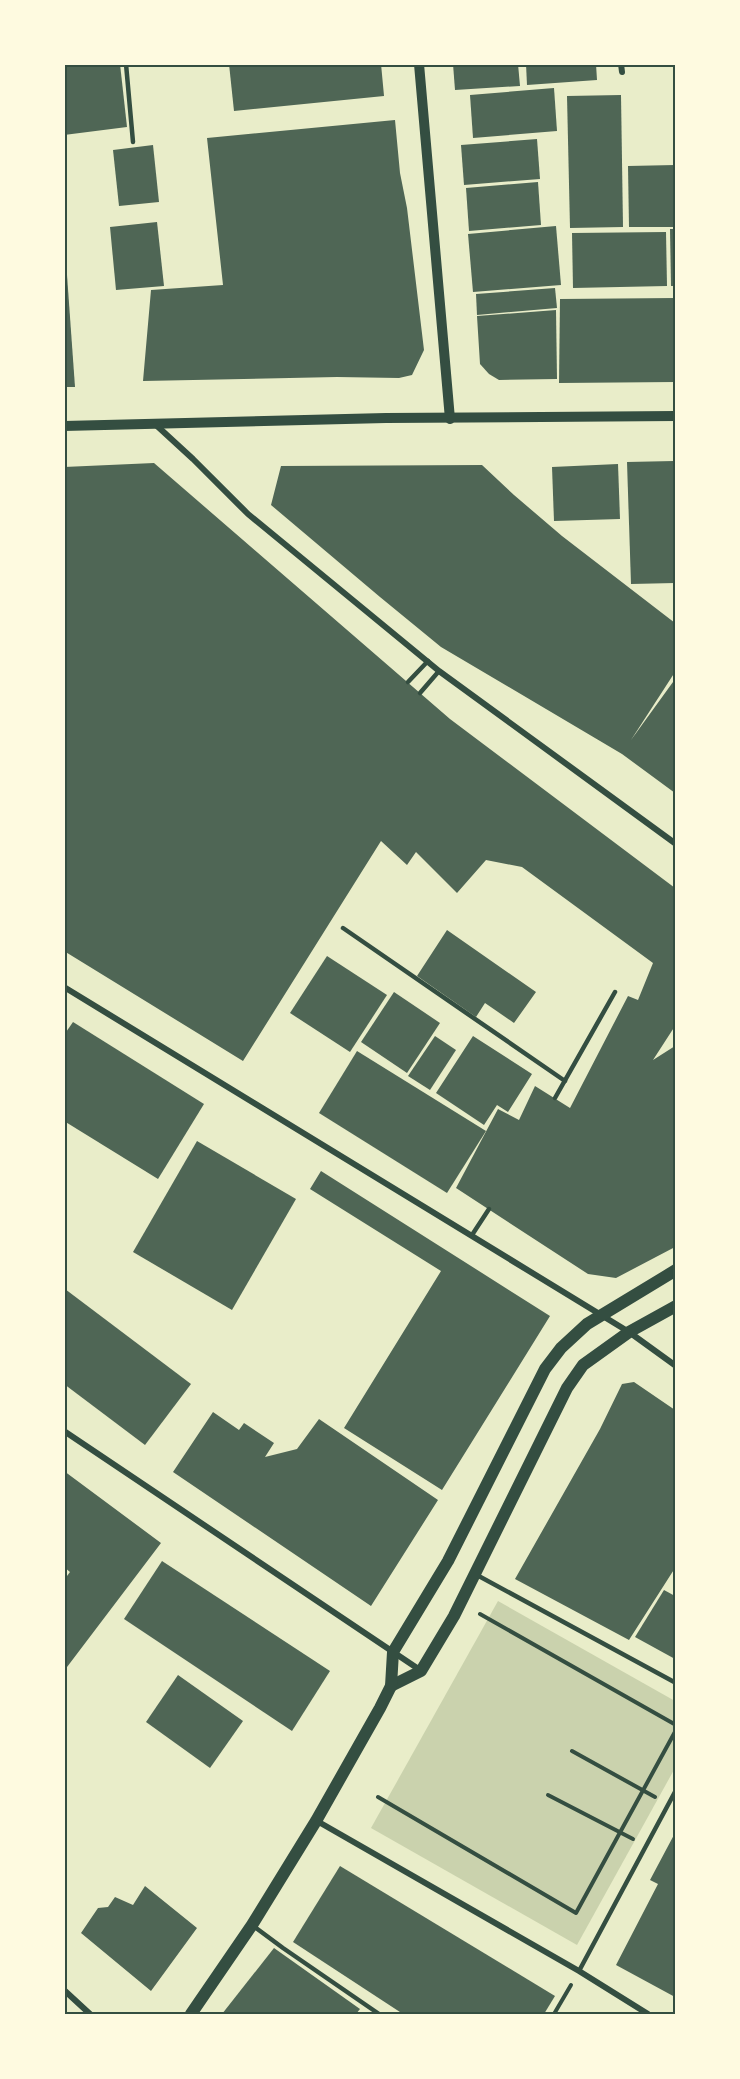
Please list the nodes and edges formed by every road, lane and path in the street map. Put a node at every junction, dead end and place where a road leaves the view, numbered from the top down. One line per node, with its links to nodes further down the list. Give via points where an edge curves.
1 (126, 64): 5 (lane)
2 (419, 64): 7 (street)
3 (621, 64): 4 (street)
4 (622, 72)
5 (133, 142)
6 (675, 416): 7 (street)
7 (450, 419): 8 (street)
8 (155, 424): 9 (street); 10 (street, via 248,514)
9 (64, 426)
10 (428, 661): 11 (street); 12 (lane)
11 (439, 670): 13 (lane); 14 (street)
12 (408, 682)
13 (420, 693)
14 (675, 844)
15 (343, 928): 18 (lane)
16 (64, 987): 21 (street)
17 (615, 992): 18 (lane)
18 (565, 1081): 19 (lane)
19 (555, 1098)
20 (489, 1209): 21 (lane)
21 (472, 1235): 24 (street)
22 (675, 1270): 24 (main road)
23 (675, 1306): 25 (main road)
24 (601, 1316): 25 (street); 30 (main road, via 561,1348 545,1369 447,1561)
25 (629, 1332): 26 (street); 28 (main road, via 584,1365 567,1388)
26 (675, 1366)
27 (64, 1431): 30 (street)
28 (475, 1574): 31 (main road); 32 (lane)
29 (480, 1614): 34 (path)
30 (393, 1652): 31 (street); 33 (main road)
31 (421, 1671): 33 (main road)
32 (675, 1683)
33 (391, 1686): 42 (main road)
34 (675, 1725)
35 (675, 1730): 37 (path)
36 (572, 1751): 37 (path)
37 (642, 1790): 41 (path); 43 (path)
38 (675, 1790): 41 (lane)
39 (548, 1795): 43 (path)
40 (378, 1797): 43 (path, via 576,1913)
41 (668, 1804): 44 (lane)
42 (316, 1821): 45 (main road); 46 (street)
43 (619, 1832): 44 (path)
44 (646, 1845): 46 (lane)
45 (252, 1925): 49 (main road); 50 (lane)
46 (579, 1971): 51 (path); 52 (street)
47 (64, 1990): 48 (street)
48 (90, 2014)
49 (191, 2014)
50 (379, 2014)
51 (554, 2014)
52 (648, 2014)

